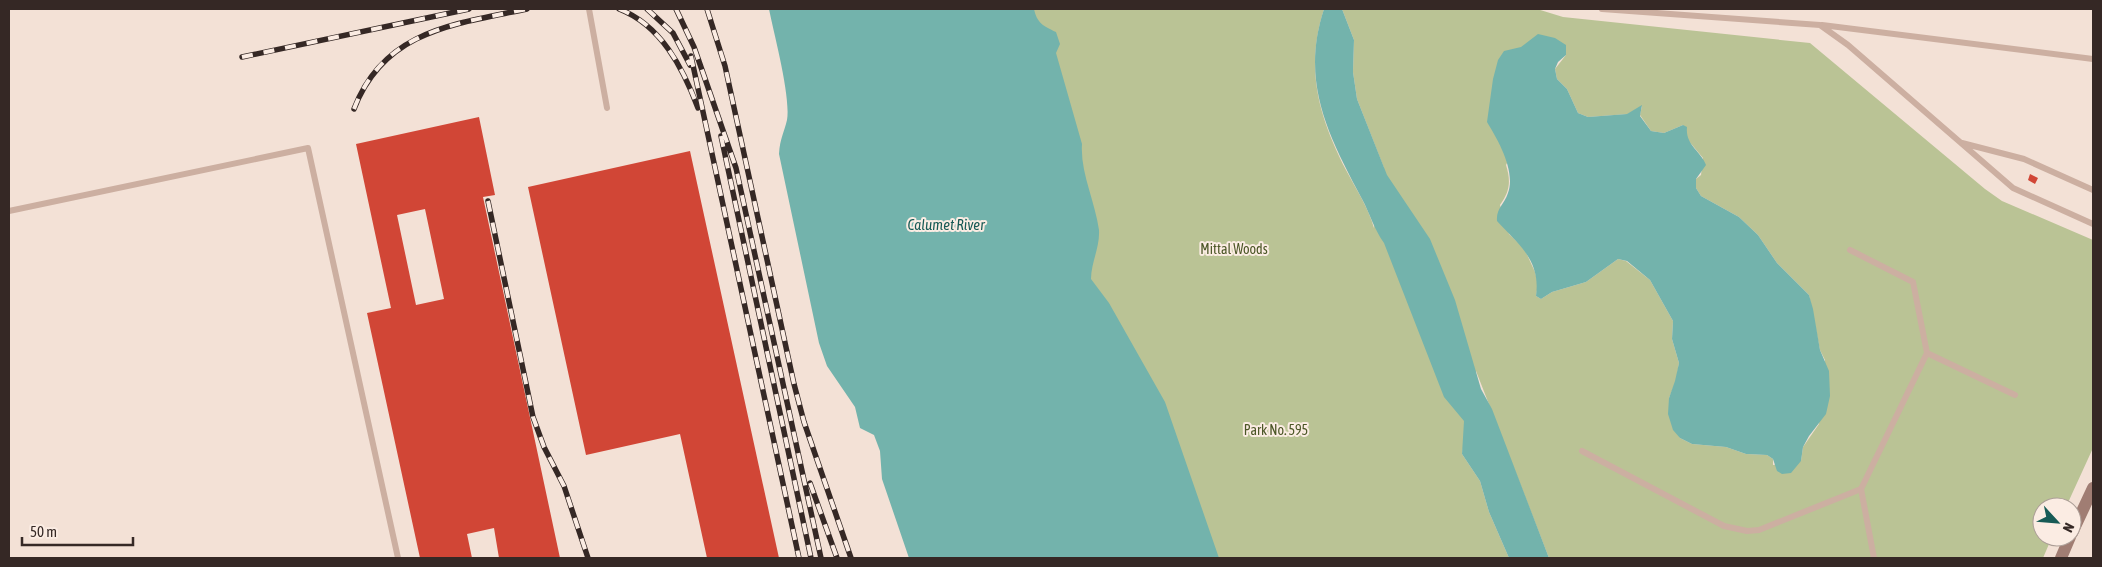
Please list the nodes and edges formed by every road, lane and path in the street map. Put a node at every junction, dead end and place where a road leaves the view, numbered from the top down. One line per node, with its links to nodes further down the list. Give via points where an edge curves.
1 (589, 9): 5 (lane)
2 (1602, 9): 3 (lane)
3 (1820, 25): 4 (lane); 6 (lane, via 1848,45)
4 (2093, 59)
5 (607, 108)
6 (1961, 143): 7 (lane, via 2024,159); 9 (lane, via 2013,188)
7 (2093, 190)
8 (9, 211): 17 (lane, via 308,148)
9 (2093, 224)
10 (1850, 250): 11 (lane, via 1913,282)
11 (1927, 353): 12 (lane); 15 (lane)
12 (2015, 394)
13 (1582, 451): 15 (lane, via 1724,526 1747,531 1759,530)
14 (2093, 488): 16 (main road)
15 (1861, 489): 18 (lane)
16 (2082, 512)
17 (398, 558)
18 (1874, 558)

